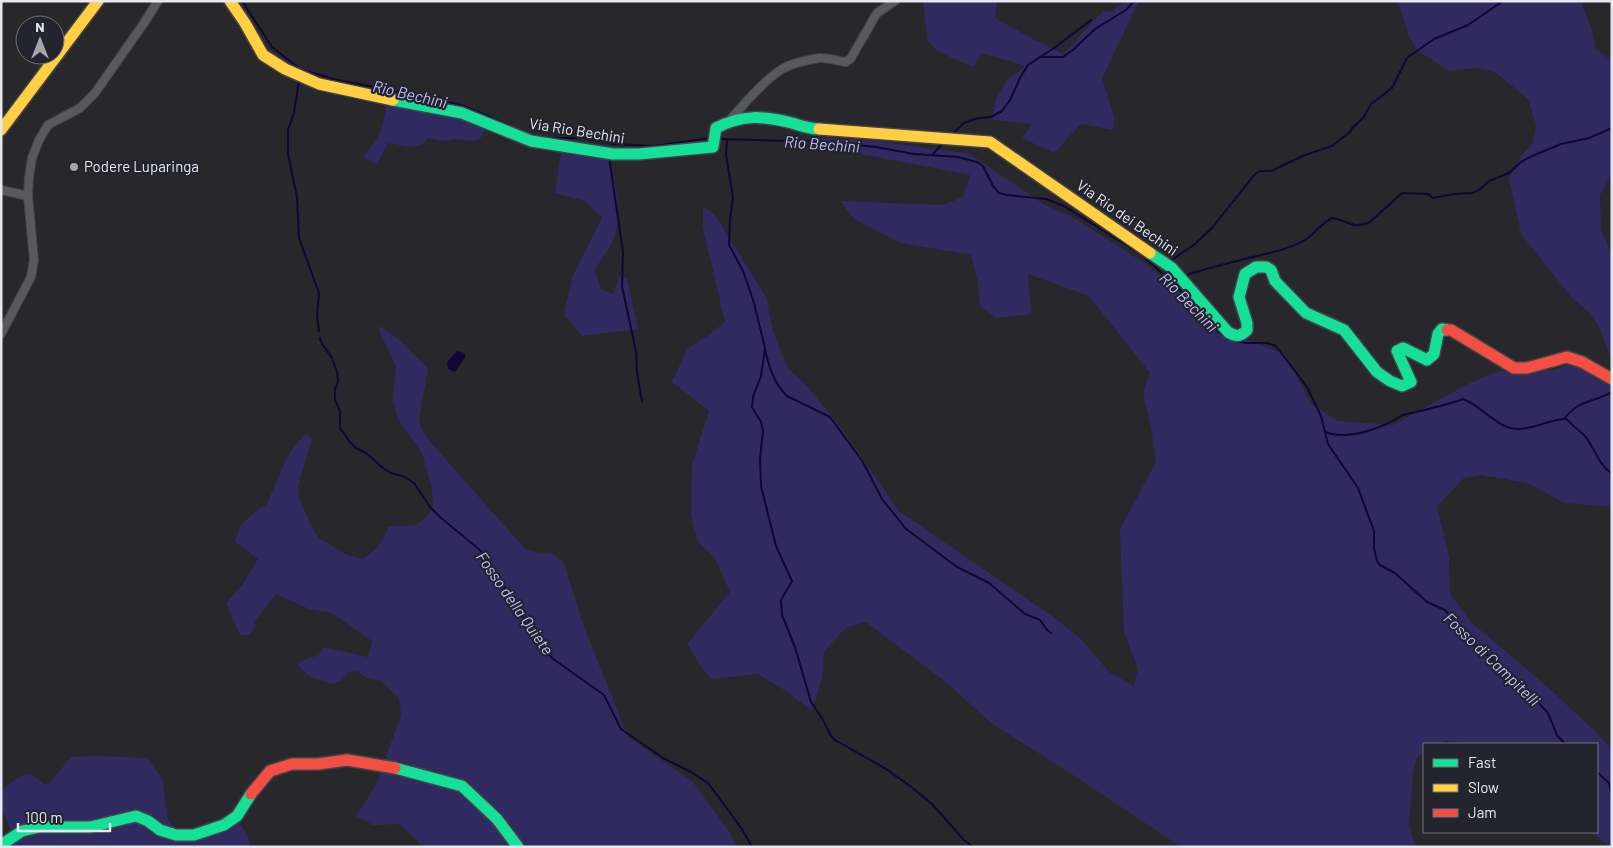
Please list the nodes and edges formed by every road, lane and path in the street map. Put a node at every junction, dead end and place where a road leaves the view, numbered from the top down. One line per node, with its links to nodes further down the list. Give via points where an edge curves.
1 (87, 1): 6 (main road)
2 (98, 1): 10 (main road)
3 (158, 1): 12 (street, via 95,93 80,108 48,125 32,158)
4 (230, 1): 9 (main road, Via Rio Bechini, via 263,56 307,80 462,113 530,141 613,154 698,150 713,148 716,128)
5 (895, 1): 9 (street, via 877,13 846,62 819,58 781,69)
6 (65, 31)
7 (39, 65): 8 (main road)
8 (1, 115)
9 (729, 121): 14 (main road, Via Rio dei Bechini, via 771,118 815,129 990,142 1172,268 1228,332 1235,336 1247,330 1240,288 1245,274 1256,267 1266,266 1286,294 1306,313 1344,330 1377,372 1402,386 1411,382 1409,371 1397,351 1403,348 1427,360 1434,354 1442,329 1451,330 1514,368 1527,368 1567,357)
10 (1, 130)
11 (1, 190): 12 (street)
12 (28, 196): 13 (street, via 33,267 31,277)
13 (1, 334)
14 (1612, 379)
15 (3, 844): 16 (main road, via 22,831 40,827 90,827 136,816 160,830 176,835 194,835 224,825 237,816 255,787 270,771 292,764 347,760 386,766 462,786 497,819)
16 (518, 847)

